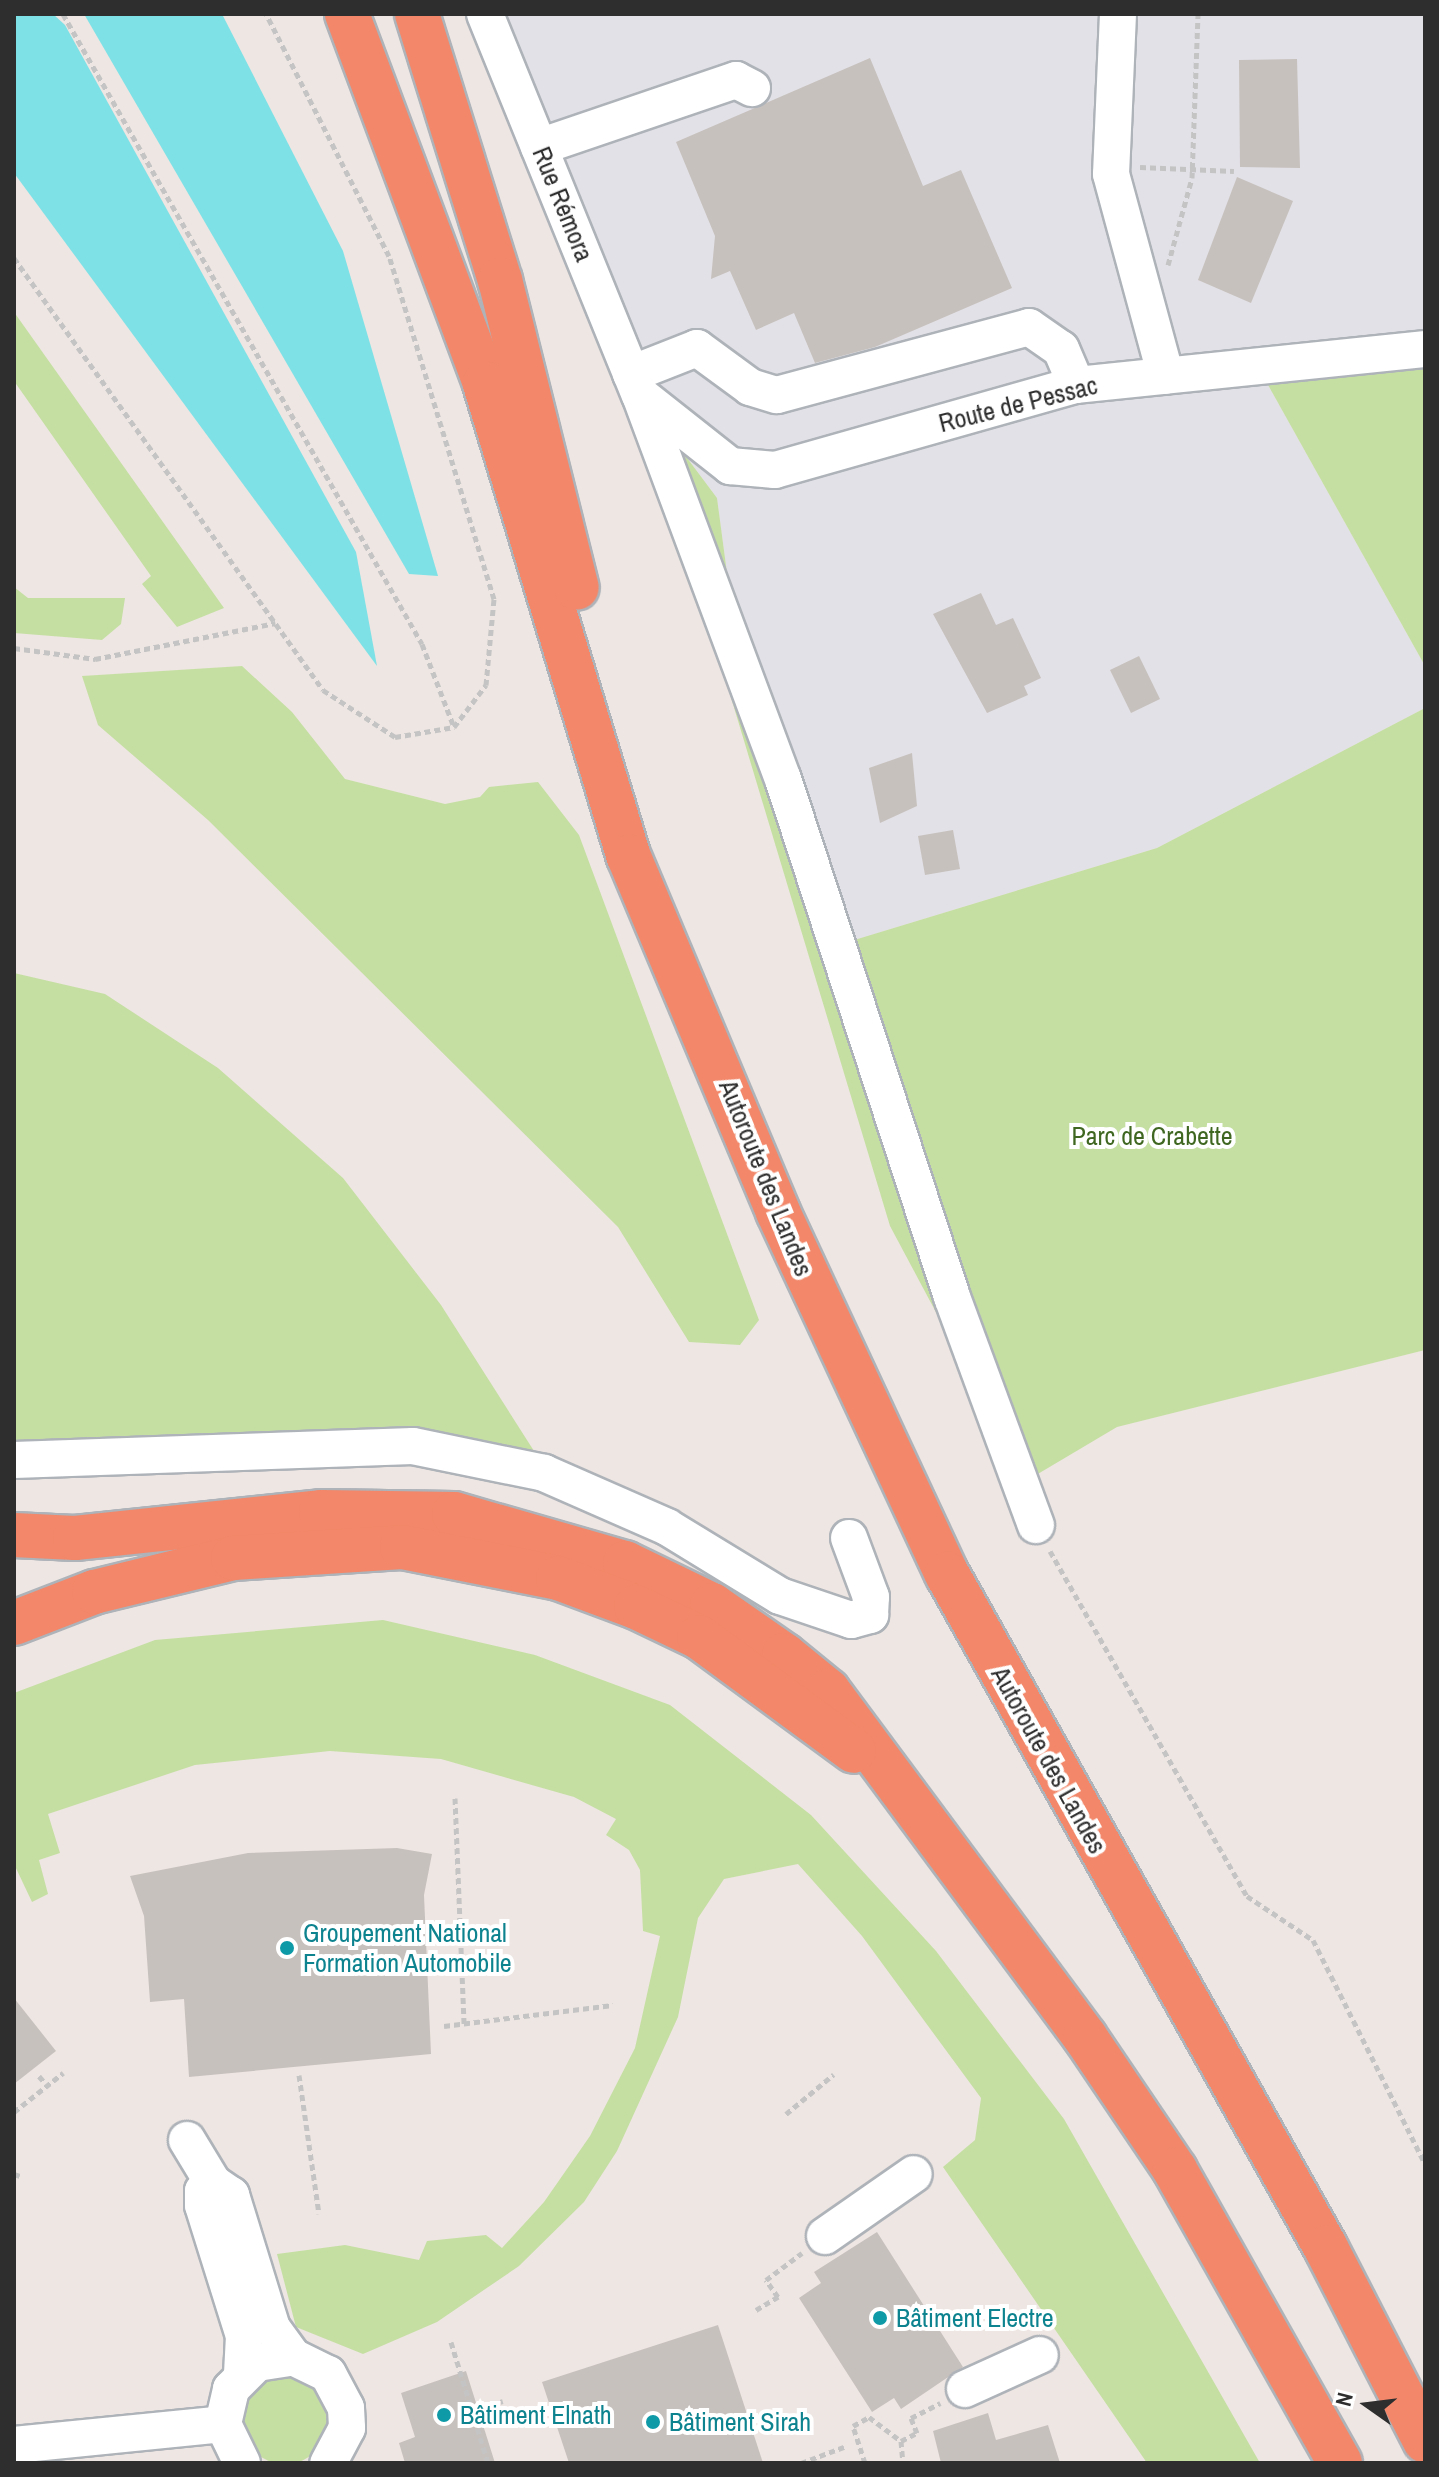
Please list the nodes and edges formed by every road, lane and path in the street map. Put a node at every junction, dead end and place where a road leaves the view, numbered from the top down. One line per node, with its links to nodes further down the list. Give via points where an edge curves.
1 (63, 14): 21 (path, via 422,644)
2 (266, 14): 21 (path, via 389,256 494,599 486,685)
3 (347, 14): 22 (highway, via 485,384 629,857)
4 (417, 14): 22 (highway, via 455,123 543,470)
5 (485, 14): 9 (street, Rue Rémora)
6 (1118, 14): 11 (street)
7 (1198, 14): 10 (path)
8 (752, 88): 9 (street, via 736,80)
9 (539, 147): 17 (street, Rue Rémora)
10 (1194, 165): 11 (path); 12 (path); 14 (path, via 1170,264)
11 (1111, 169): 14 (street)
12 (1234, 171)
13 (14, 258): 19 (path)
14 (1142, 289): 16 (street)
15 (1425, 349): 16 (street, Route de Pessac)
16 (1166, 376): 18 (street, Route de Pessac)
17 (636, 384): 18 (street, Route de Pessac, via 730,466 775,470); 18 (street, via 697,348 750,387 777,395 1029,327 1061,349); 24 (street, Rue Rémora, via 783,779 952,1297)
18 (1076, 385)
19 (275, 623): 20 (path, via 95,659); 21 (path, via 323,690 395,737)
20 (14, 648)
21 (454, 727)
22 (717, 1057): 56 (highway, Autoroute des Landes, via 851,1377 947,1574 1326,2248)
23 (14, 1460): 26 (street, via 413,1446 544,1473 667,1527 780,1596 851,1620 870,1615 871,1597)
24 (1036, 1525): 41 (path, via 1247,1896 1313,1940)
25 (14, 1535): 28 (highway, via 75,1538 392,1510 454,1514 551,1539 712,1605 784,1655 828,1691)
26 (849, 1538)
27 (14, 1623): 28 (highway, via 94,1592 233,1558 402,1547 480,1560 558,1578 699,1637)
28 (881, 1771): 65 (highway, via 1085,2037 1175,2170)
29 (455, 1798): 31 (path)
30 (613, 2005): 31 (path)
31 (464, 2024): 32 (path)
32 (444, 2026)
33 (63, 2073): 37 (path)
34 (834, 2074): 39 (path)
35 (299, 2075): 44 (path)
36 (39, 2076): 37 (path)
37 (45, 2083): 38 (path)
38 (14, 2112)
39 (786, 2114)
40 (179, 2155): 43 (street)
41 (1425, 2164)
42 (914, 2174): 45 (street)
43 (213, 2183): 49 (street, via 231,2195 256,2233 272,2328); 50 (street, via 203,2191 203,2205 244,2336)
44 (319, 2214)
45 (825, 2236): 46 (path, via 766,2280 778,2297)
46 (756, 2310)
47 (451, 2342): 53 (path)
48 (1040, 2355): 51 (street)
49 (293, 2357): 50 (street); 60 (street, via 312,2362 340,2389 347,2428)
50 (242, 2374): 54 (street, via 227,2397)
51 (965, 2389): 55 (path, via 911,2418 917,2433)
52 (503, 2401): 53 (path)
53 (472, 2410): 61 (path)
54 (223, 2424): 57 (street); 59 (street)
55 (901, 2441): 63 (path, via 869,2417 853,2426); 64 (path)
56 (1425, 2441)
57 (14, 2445)
58 (844, 2447): 62 (path)
59 (242, 2463)
60 (329, 2463)
61 (488, 2463)
62 (801, 2463)
63 (865, 2463)
64 (903, 2463)
65 (1340, 2463)

